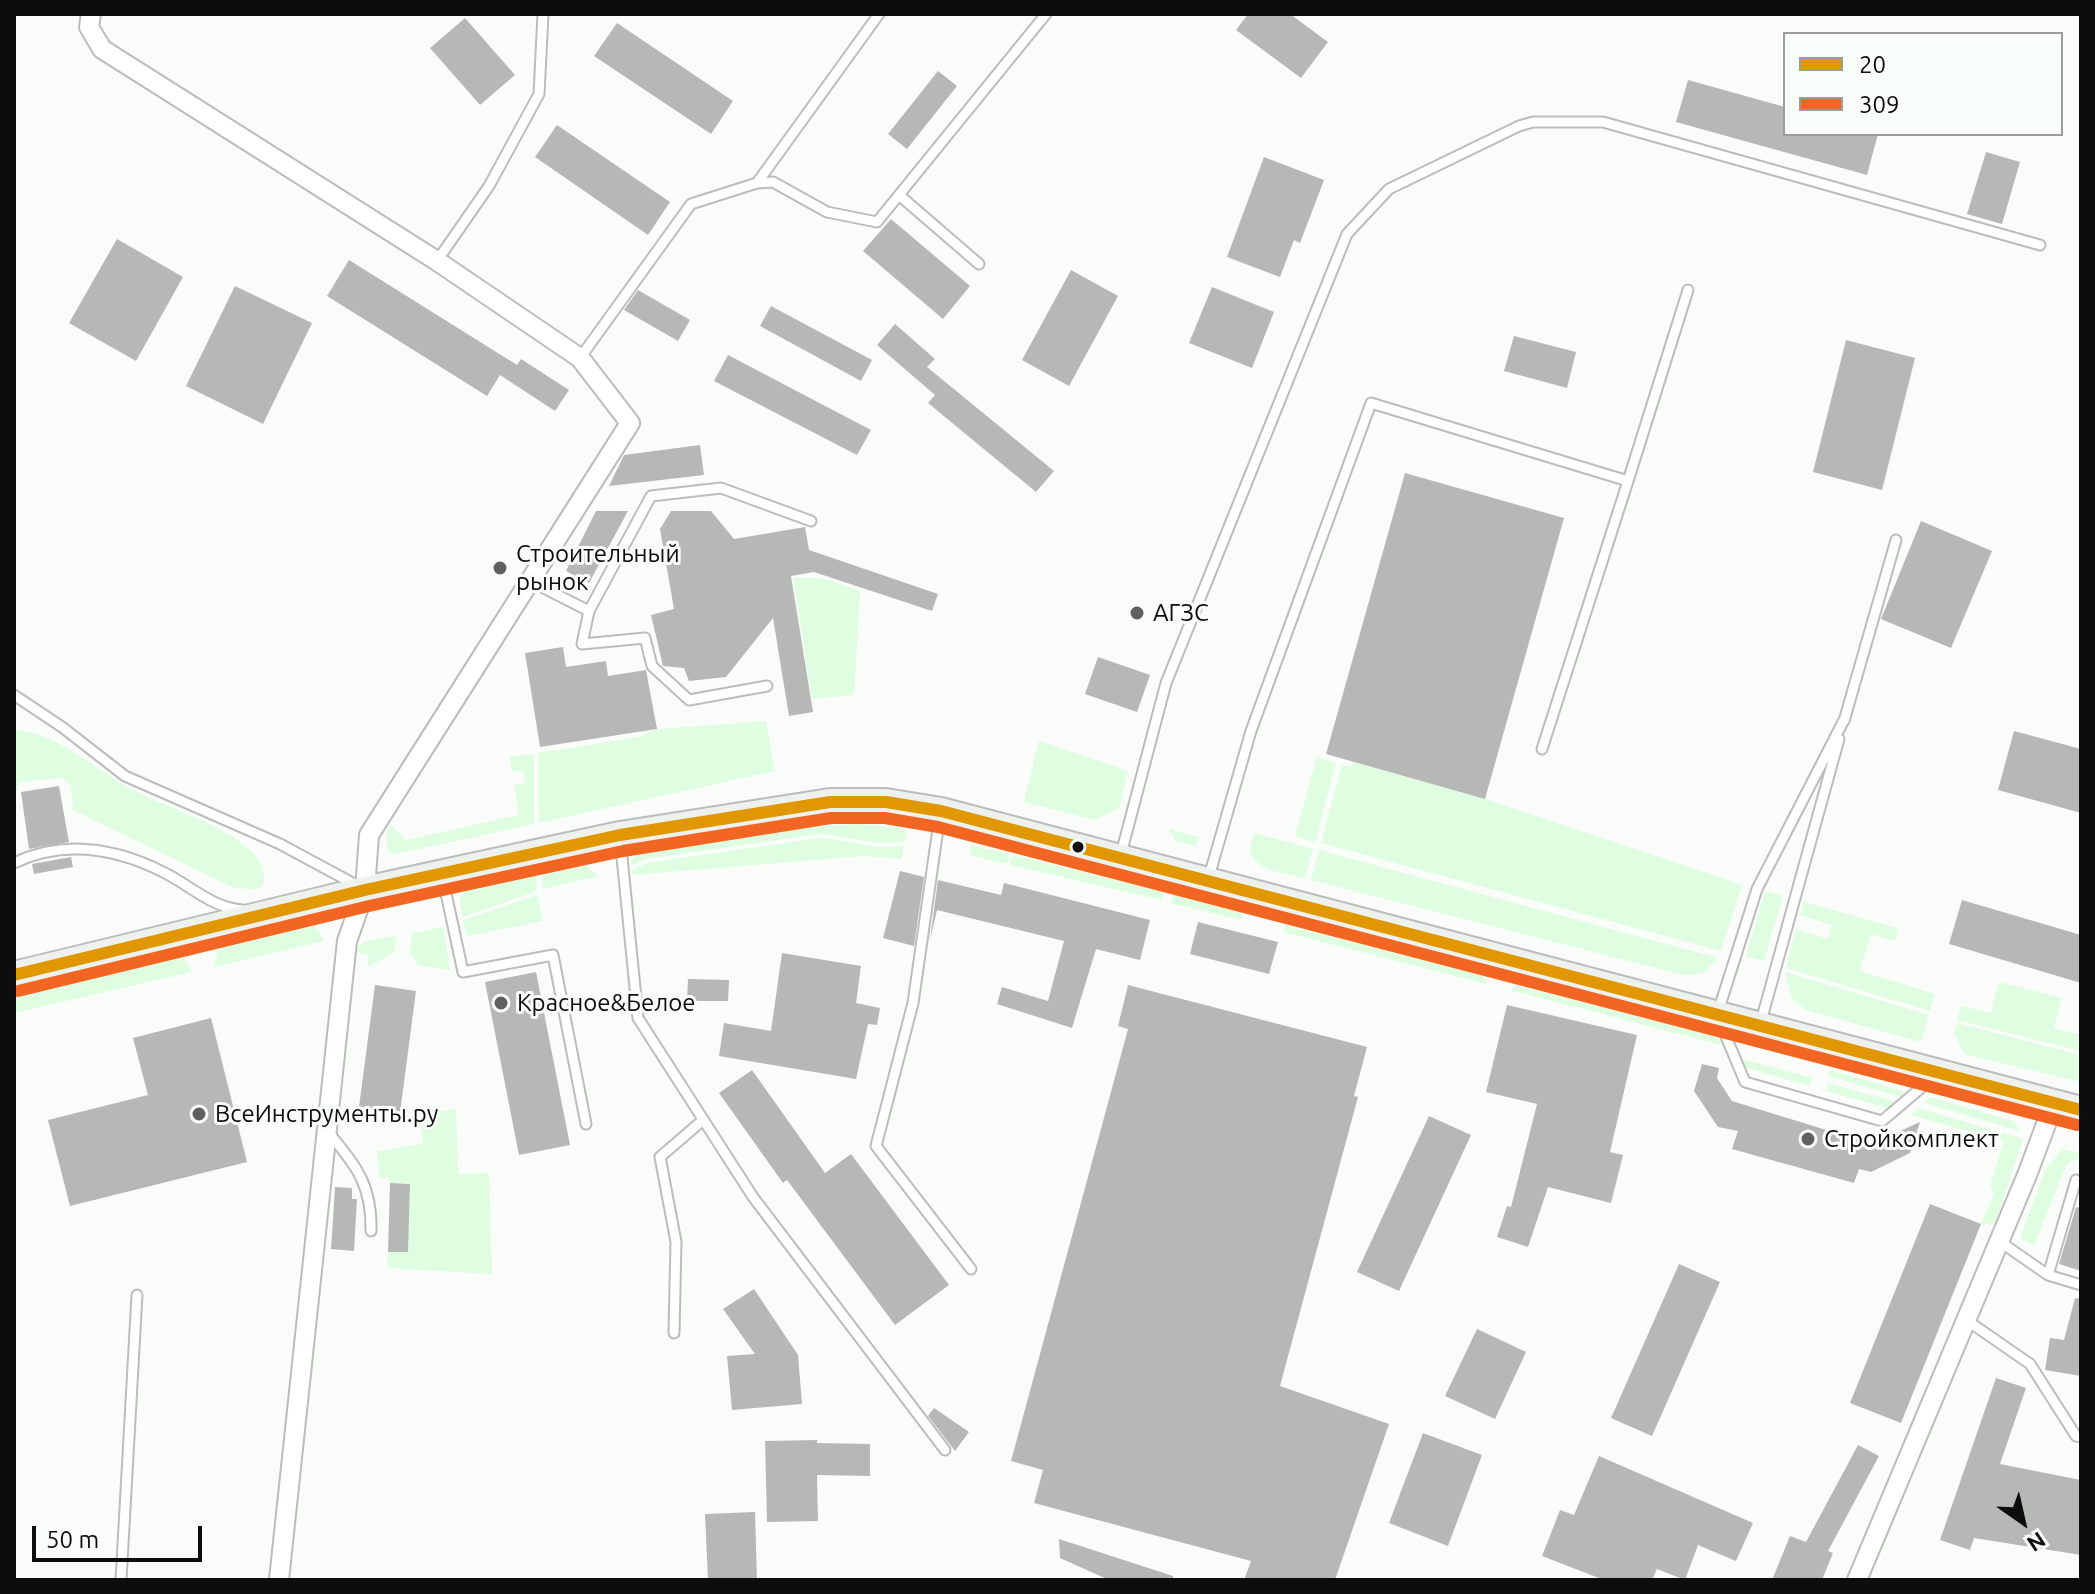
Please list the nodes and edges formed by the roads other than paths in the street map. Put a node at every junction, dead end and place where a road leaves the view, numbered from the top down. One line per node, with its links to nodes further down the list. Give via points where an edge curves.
1 (91, 14): 8 (street, via 89,27 102,49)
2 (543, 14): 8 (lane, via 539,94 489,186)
3 (879, 14): 5 (lane)
4 (1046, 14): 6 (lane)
5 (757, 183): 6 (lane, via 773,182 827,212 877,222); 11 (lane, via 691,204)
6 (899, 195): 9 (lane)
7 (2040, 245): 23 (lane, via 1603,122 1519,126 1389,189 1347,234 1166,683)
8 (437, 261): 11 (street)
9 (979, 264)
10 (1688, 290): 12 (lane)
11 (580, 358): 15 (street, via 630,423)
12 (1628, 481): 20 (lane); 26 (lane, via 1371,403 1251,731)
13 (811, 521): 16 (lane, via 721,488 651,496)
14 (1896, 540): 19 (lane)
15 (530, 581): 16 (lane); 27 (street, via 369,835)
16 (589, 611): 17 (lane, via 582,644 645,638 652,666 689,700)
17 (767, 686)
18 (14, 695): 27 (lane, via 125,776 280,844)
19 (1845, 718): 30 (lane, via 1757,889); 31 (lane)
20 (1542, 749)
21 (941, 811): 22 (main road, via 886,802 830,802); 23 (main road); 41 (lane, via 913,1003 876,1146)
22 (620, 835): 25 (main road); 35 (lane, via 638,1018)
23 (1120, 857): 26 (main road)
24 (14, 863): 28 (lane, via 69,848 106,849 165,873 209,901)
25 (442, 873): 27 (main road); 36 (lane, via 463,972 553,955)
26 (1208, 880): 30 (main road)
27 (365, 890): 28 (main road); 37 (street, via 347,941)
28 (275, 912): 29 (main road)
29 (14, 975)
30 (1717, 1015): 31 (main road); 32 (lane, via 1745,1082 1882,1121)
31 (1760, 1027): 32 (main road)
32 (1940, 1073): 33 (main road)
33 (2054, 1103): 34 (main road); 40 (street)
34 (2081, 1110)
35 (703, 1120): 46 (lane, via 660,1157 676,1242); 48 (lane, via 753,1197)
36 (586, 1124)
37 (325, 1129): 39 (lane, via 367,1187); 50 (street)
38 (2076, 1180): 42 (lane)
39 (371, 1231)
40 (1999, 1241): 42 (lane); 45 (street)
41 (971, 1269)
42 (2048, 1275): 43 (lane)
43 (2081, 1285)
44 (137, 1295): 49 (lane)
45 (1965, 1319): 47 (lane, via 2030,1364); 51 (street)
46 (674, 1333)
47 (2081, 1437)
48 (945, 1450)
49 (121, 1580)
50 (279, 1580)
51 (1857, 1580)

